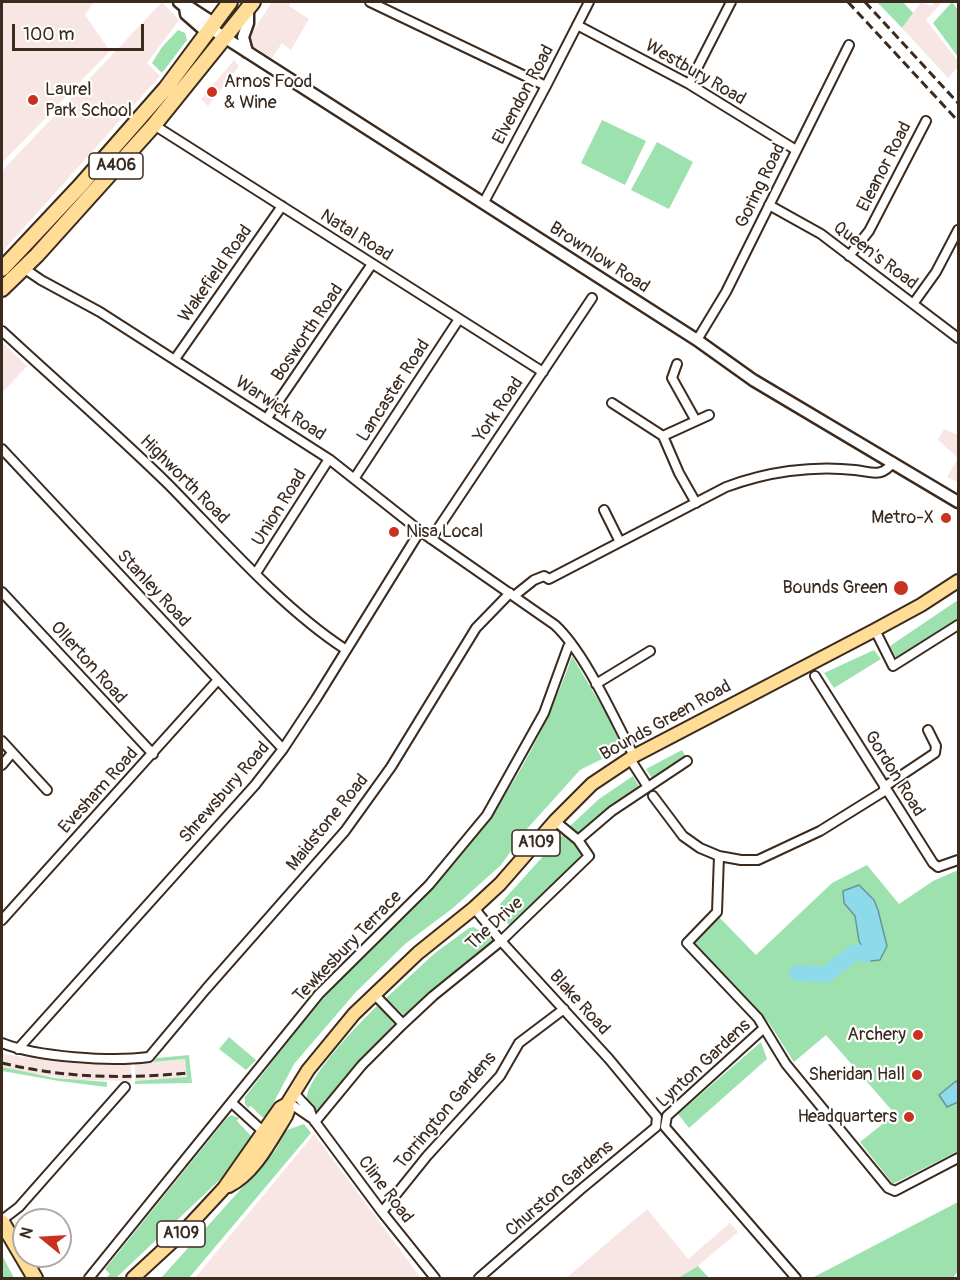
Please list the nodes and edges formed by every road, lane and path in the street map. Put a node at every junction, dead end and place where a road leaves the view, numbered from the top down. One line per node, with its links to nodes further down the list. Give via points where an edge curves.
1 (230, 2): 8 (highway, A406)
2 (370, 2): 13 (street)
3 (589, 2): 7 (street, Elvendon Road)
4 (730, 2): 12 (street)
5 (182, 4): 8 (main road, Brownlow Road, via 190,18 202,28)
6 (250, 5): 9 (highway, A406); 11 (main road, via 243,37)
7 (577, 25): 12 (street, Westbury Road); 13 (street, Elvendon Road)
8 (210, 28): 9 (main road, Brownlow Road); 14 (highway, A406)
9 (224, 38): 11 (main road, Brownlow Road); 14 (main road, A406, via 210,39); 16 (highway, A406)
10 (849, 45): 17 (street, Goring Road)
11 (247, 52): 18 (main road, Brownlow Road)
12 (689, 84): 17 (street, Westbury Road)
13 (546, 87): 18 (street, Elvendon Road)
14 (166, 88): 23 (highway, A406)
15 (926, 121): 22 (street, Eleanor Road, via 869,231)
16 (154, 125): 20 (street, Natal Road); 25 (highway, A406)
17 (796, 150): 19 (street, Goring Road)
18 (483, 202): 32 (main road, Brownlow Road)
19 (769, 205): 22 (street, Queen's Road, via 821,234); 32 (street, Goring Road)
20 (282, 206): 24 (street, Natal Road); 33 (street, Wakefield Road)
21 (958, 230): 28 (street)
22 (849, 256): 28 (street, Queen's Road)
23 (6, 264): 25 (street, Warwick Road)
24 (372, 264): 29 (street, Natal Road); 38 (street, Bosworth Road)
25 (23, 268): 26 (highway, A406); 33 (street, Warwick Road)
26 (2, 289)
27 (592, 298): 35 (street, York Road)
28 (914, 304): 31 (street, Queen's Road)
29 (459, 319): 35 (street, Natal Road); 44 (street, Lancaster Road)
30 (2, 331): 51 (street, Highworth Road, via 138,454)
31 (958, 338)
32 (697, 340): 43 (main road, Brownlow Road, via 753,380)
33 (175, 359): 38 (street, Warwick Road)
34 (677, 364): 39 (street, via 672,378)
35 (543, 372): 49 (street, York Road)
36 (612, 403): 40 (street)
37 (709, 415): 39 (street)
38 (267, 418): 42 (street, Warwick Road)
39 (696, 421): 40 (street)
40 (663, 436): 46 (street)
41 (2, 449): 61 (street, Stanley Road)
42 (329, 459): 44 (street, Warwick Road); 51 (street, Union Road)
43 (893, 462): 45 (main road, Brownlow Road); 46 (street, via 888,470 878,473 811,469 760,477 726,487)
44 (354, 479): 48 (street, Warwick Road)
45 (958, 502)
46 (696, 503): 50 (street)
47 (604, 510): 50 (street)
48 (420, 531): 49 (street, Warwick Road); 58 (street, Shrewsbury Road)
49 (431, 539): 54 (street, Warwick Road)
50 (620, 542): 54 (street, Maidstone Road, via 549,579 544,576 534,580)
51 (256, 573): 58 (street, Highworth Road, via 319,632)
52 (958, 582): 56 (main road, Bounds Green Road / A109)
53 (2, 591): 67 (street, Ollerton Road)
54 (512, 595): 57 (street, Warwick Road, via 562,631); 87 (street, Maidstone Road, via 476,628 391,767 345,831 149,1057 108,1059)
55 (958, 625): 56 (street, via 893,666)
56 (875, 630): 68 (main road, Bounds Green Road / A109)
57 (571, 643): 62 (street); 90 (street, Tewkesbury Terrace, via 544,713 487,814 429,885 319,994)
58 (345, 649): 65 (street, Shrewsbury Road)
59 (650, 651): 62 (street)
60 (816, 676): 72 (street, Gordon Road)
61 (217, 681): 65 (street, Stanley Road); 67 (street, Evesham Road)
62 (596, 684): 68 (street)
63 (928, 730): 72 (street, via 936,746 934,753)
64 (2, 741): 66 (street)
65 (283, 749): 87 (street, Shrewsbury Road)
66 (12, 753): 70 (street); 73 (street)
67 (153, 754): 80 (street, Evesham Road)
68 (632, 757): 71 (street); 75 (main road, Bounds Green Road / A109, via 592,784)
69 (687, 761): 71 (street)
70 (2, 765)
71 (648, 787): 76 (street)
72 (885, 788): 77 (street, via 820,831 758,860); 78 (street, Gordon Road, via 933,863 938,867)
73 (47, 790)
74 (653, 796): 77 (street, via 683,836)
75 (555, 821): 76 (street); 79 (main road, Bounds Green Road / A109, via 501,884)
76 (578, 840): 81 (street, The Drive, via 589,856)
77 (719, 856): 85 (street, via 717,912 687,943)
78 (958, 860)
79 (474, 908): 81 (street, Blake Road); 82 (main road, Bounds Green Road / A109)
80 (2, 920)
81 (501, 941): 83 (street, Blake Road); 84 (street, The Drive)
82 (374, 994): 84 (street); 89 (main road, Bounds Green Road / A109, via 332,1040)
83 (564, 1009): 92 (street, Blake Road); 95 (street, Torrington Gardens, via 519,1043 500,1076)
84 (404, 1024): 91 (street, The Drive)
85 (764, 1028): 92 (street, Lynton Gardens); 94 (street, via 786,1064 888,1188 895,1191)
86 (2, 1042): 87 (street)
87 (18, 1049)
88 (125, 1087): 96 (street, via 20,1207)
89 (290, 1100): 91 (street, Cline Road, via 310,1110); 93 (main road, Bounds Green Road / A109, via 286,1116)
90 (232, 1103): 93 (street); 98 (street, Tewkesbury Terrace)
91 (314, 1120): 95 (street, Cline Road)
92 (661, 1122): 101 (street, Churston Gardens); 102 (street, Blake Road)
93 (268, 1136): 99 (main road, Bounds Green Road / A109, via 244,1176 224,1188)
94 (958, 1158)
95 (382, 1212): 100 (street, Cline Road)
96 (2, 1221): 97 (highway)
97 (35, 1278)
98 (89, 1278)
99 (134, 1278)
100 (435, 1278)
101 (479, 1278)
102 (796, 1278)

